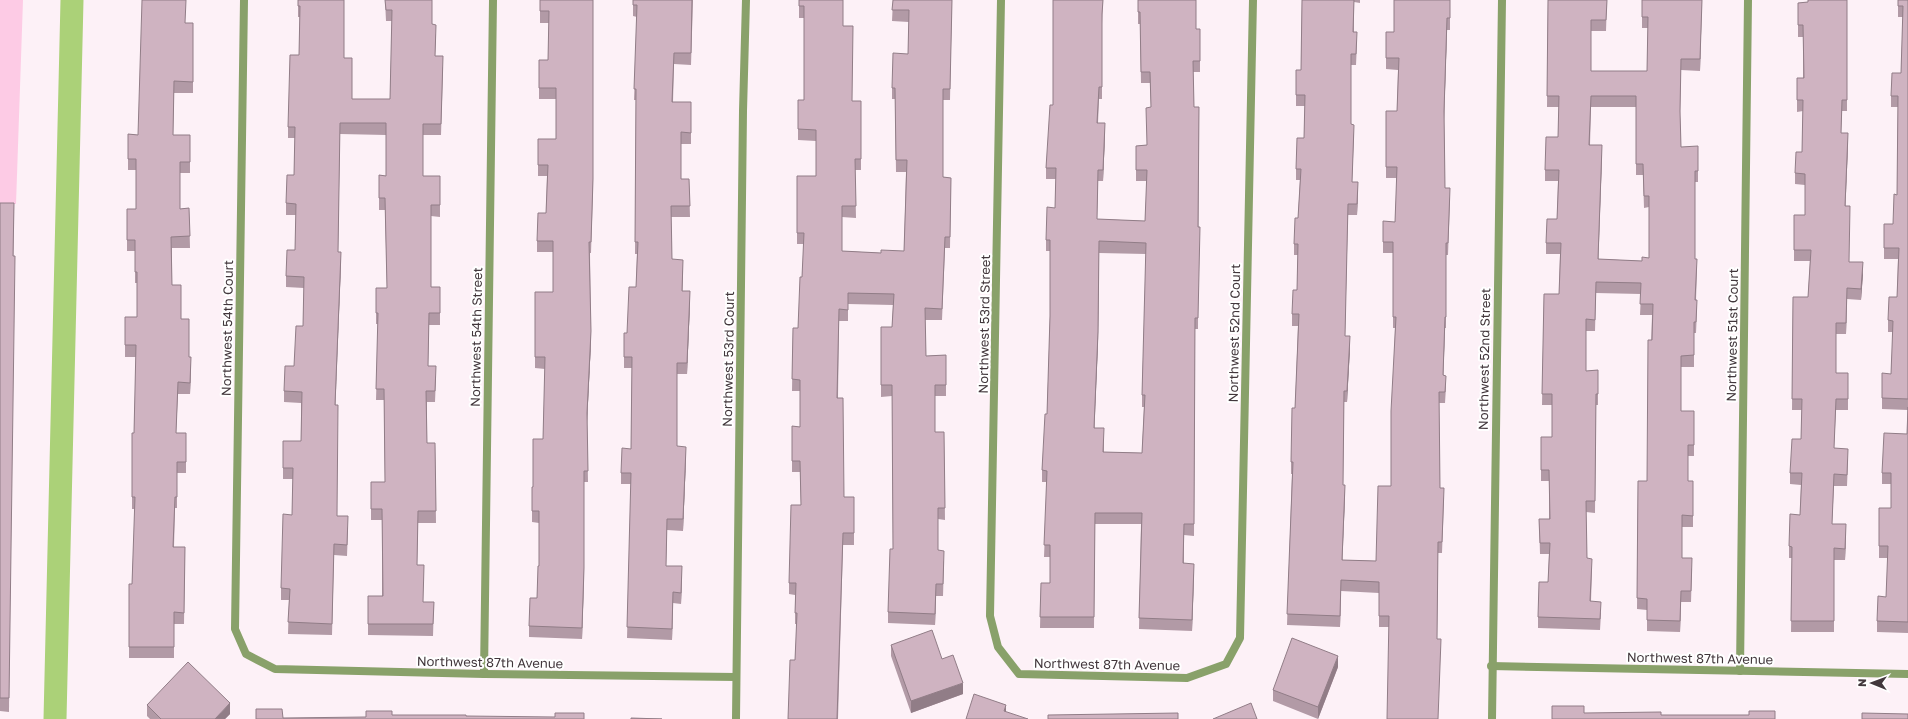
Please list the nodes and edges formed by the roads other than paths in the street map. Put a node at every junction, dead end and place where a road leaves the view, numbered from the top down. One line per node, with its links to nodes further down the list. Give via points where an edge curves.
1 (244, 0): 9 (street, Northwest 54th Court, via 235,629)
2 (493, 0): 13 (street, Northwest 54th Street)
3 (746, 0): 15 (street, Northwest 53rd Court)
4 (1002, 0): 8 (street, Northwest 53rd Street, via 990,616)
5 (1253, 0): 10 (street, Northwest 52nd Court, via 1240,638)
6 (1502, 0): 11 (street, Northwest 52nd Street)
7 (1748, 0): 12 (street, Northwest 51st Court)
8 (998, 647): 10 (street, Northwest 87th Avenue, via 1018,674 1187,678)
9 (246, 654): 13 (street, Northwest 87th Avenue, via 275,669)
10 (1226, 664)
11 (1491, 666): 12 (street, Northwest 87th Avenue); 17 (street, Northwest 52nd Street)
12 (1740, 671): 14 (street, Northwest 87th Avenue)
13 (484, 674): 15 (street, Northwest 87th Avenue)
14 (1908, 674)
15 (736, 677): 16 (street, Northwest 53rd Court)
16 (736, 719)
17 (1492, 719)

